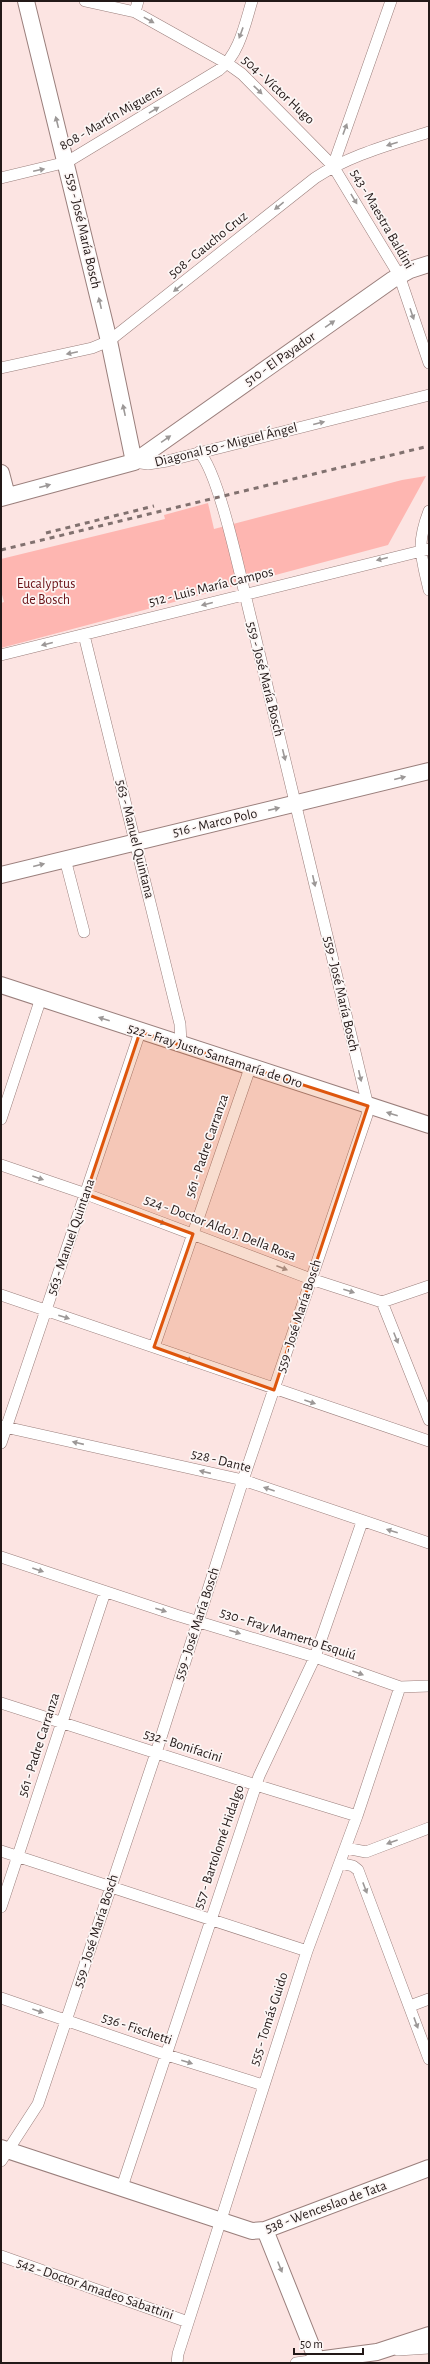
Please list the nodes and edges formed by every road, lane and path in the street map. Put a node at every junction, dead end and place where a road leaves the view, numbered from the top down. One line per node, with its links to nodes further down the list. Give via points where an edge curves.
1 (26, 1): 9 (street, 559 - José María Bosch, one-way to 1)
2 (85, 1): 6 (street, 504 - Víctor Hugo)
3 (138, 1): 6 (street)
4 (252, 1): 7 (street, one-way to 7)
5 (391, 1): 10 (street, 543 - Maestra Baldini, one-way to 5)
6 (135, 12): 7 (street, 504 - Víctor Hugo, one-way to 7)
7 (228, 64): 9 (street, 808 - Martín Miguens, one-way to 7); 10 (street, 504 - Víctor Hugo, one-way to 10, via 242,74)
8 (429, 132): 10 (street, 508 - Gaucho Cruz, one-way to 10, via 348,158)
9 (67, 162): 11 (street, 808 - Martín Miguens, one-way to 9); 14 (street, 559 - José María Bosch, one-way to 9)
10 (333, 166): 13 (street, 543 - Maestra Baldini, one-way to 13); 14 (street, 508 - Gaucho Cruz, one-way to 14)
11 (1, 178)
12 (429, 264): 13 (street, 510 - El Payador)
13 (399, 275): 15 (street, 543 - Maestra Baldini, one-way to 15); 19 (street, 510 - El Payador, one-way to 13)
14 (109, 341): 16 (street, 508 - Gaucho Cruz, one-way to 16, via 92,348); 19 (street, 559 - José María Bosch, one-way to 14)
15 (429, 363)
16 (1, 368)
17 (429, 396): 18 (street, Diagonal 50 - Miguel Ángel, one-way to 17)
18 (199, 452): 19 (street, Diagonal 50 - Miguel Ángel, via 156,463); 25 (street, 559 - José María Bosch, via 210,466 218,490)
19 (134, 462): 21 (street, Diagonal 50 - Miguel Ángel, one-way to 19)
20 (1, 473): 21 (street)
21 (3, 496)
22 (429, 511): 23 (street, via 422,530)
23 (426, 550): 24 (street); 25 (street, 512 - Luis María Campos, one-way to 25)
24 (429, 590)
25 (245, 594): 26 (street, 512 - Luis María Campos, one-way to 26); 29 (street, 559 - José María Bosch, one-way to 29)
26 (84, 635): 27 (street, 512 - Luis María Campos, one-way to 27); 30 (street, 563 - Manuel Quintana)
27 (1, 655)
28 (429, 771): 29 (street, 516 - Marco Polo, one-way to 28)
29 (296, 804): 30 (street, 516 - Marco Polo, one-way to 29); 39 (street, 559 - José María Bosch, one-way to 39)
30 (136, 841): 31 (street, 516 - Marco Polo); 37 (street, 563 - Manuel Quintana, via 180,1024)
31 (65, 859): 32 (street, 516 - Marco Polo, one-way to 31); 33 (street)
32 (1, 875)
33 (84, 932)
34 (1, 985): 35 (street, 522 - Fray Justo Santamaría de Oro)
35 (41, 998): 36 (street, 522 - Fray Justo Santamaría de Oro, one-way to 35); 40 (street)
36 (140, 1032): 37 (street, 522 - Fray Justo Santamaría de Oro); 43 (street, 563 - Manuel Quintana)
37 (181, 1044): 38 (street, 522 - Fray Justo Santamaría de Oro)
38 (250, 1068): 39 (street, 522 - Fray Justo Santamaría de Oro); 44 (street, 561 - Padre Carranza)
39 (368, 1106): 41 (street, 522 - Fray Justo Santamaría de Oro, one-way to 39); 45 (street, 559 - José María Bosch)
40 (1, 1119)
41 (429, 1125)
42 (1, 1166): 43 (street, 524 - Doctor Aldo J. Della Rosa, one-way to 43)
43 (86, 1194): 44 (street, 524 - Doctor Aldo J. Della Rosa, one-way to 44); 49 (street, 563 - Manuel Quintana)
44 (192, 1234): 45 (street, 524 - Doctor Aldo J. Della Rosa, one-way to 45); 50 (street, 561 - Padre Carranza)
45 (311, 1279): 48 (street, 524 - Doctor Aldo J. Della Rosa, one-way to 48); 51 (street, 559 - José María Bosch)
46 (429, 1286): 48 (street)
47 (1, 1295): 49 (street)
48 (382, 1302): 52 (street, one-way to 52)
49 (46, 1311): 50 (street, one-way to 50); 53 (street, 563 - Manuel Quintana)
50 (154, 1347): 51 (street, one-way to 51)
51 (274, 1390): 54 (street, one-way to 54); 56 (street, 559 - José María Bosch)
52 (429, 1420)
53 (4, 1427): 55 (street, 563 - Manuel Quintana); 56 (street, 528 - Dante, one-way to 53)
54 (429, 1441)
55 (1, 1443)
56 (243, 1480): 57 (street, 528 - Dante, one-way to 56); 61 (street, 559 - José María Bosch)
57 (362, 1522): 58 (street, 528 - Dante, one-way to 57); 62 (street, 557 - Bartolomé Hidalgo)
58 (429, 1543)
59 (1, 1557): 60 (street, 530 - Fray Mamerto Esquiú, one-way to 60)
60 (105, 1592): 61 (street, 530 - Fray Mamerto Esquiú, one-way to 61); 66 (street, 561 - Padre Carranza)
61 (198, 1620): 62 (street, 530 - Fray Mamerto Esquiú, one-way to 62); 67 (street, 559 - José María Bosch)
62 (314, 1657): 64 (street, 530 - Fray Mamerto Esquiú, one-way to 64); 68 (street, 557 - Bartolomé Hidalgo)
63 (429, 1686): 64 (street, 530 - Fray Mamerto Esquiú)
64 (400, 1687): 69 (street, 555 - Tomás Guido)
65 (1, 1703): 66 (street, 532 - Bonifacini)
66 (61, 1722): 67 (street, 532 - Bonifacini); 73 (street, 561 - Padre Carranza)
67 (156, 1753): 68 (street, 532 - Bonifacini); 75 (street, 559 - José María Bosch)
68 (256, 1786): 69 (street, 532 - Bonifacini); 77 (street, 557 - Bartolomé Hidalgo)
69 (357, 1816): 71 (street, 555 - Tomás Guido)
70 (429, 1828): 71 (street, one-way to 71, via 366,1852)
71 (346, 1848): 74 (street, 555 - Tomás Guido)
72 (1, 1851): 73 (street)
73 (18, 1857): 75 (street); 76 (street, 561 - Padre Carranza)
74 (340, 1863): 78 (street, 555 - Tomás Guido); 81 (street, one-way to 81, via 358,1870)
75 (110, 1887): 77 (street); 82 (street, 559 - José María Bosch)
76 (1, 1907)
77 (211, 1920): 78 (street); 83 (street, 557 - Bartolomé Hidalgo)
78 (307, 1951): 85 (street, 555 - Tomás Guido)
79 (1, 1998): 82 (street, 536 - Fischetti, one-way to 82)
80 (429, 1999): 81 (street)
81 (410, 2006): 84 (street, one-way to 84)
82 (66, 2020): 83 (street, 536 - Fischetti); 86 (street, 559 - José María Bosch, via 35,2110)
83 (167, 2055): 85 (street, 536 - Fischetti, one-way to 85); 88 (street, 557 - Bartolomé Hidalgo)
84 (429, 2059)
85 (263, 2085): 89 (street, 555 - Tomás Guido)
86 (3, 2153): 88 (street, 538 - Wenceslao de Tata)
87 (429, 2168): 90 (street, 538 - Wenceslao de Tata)
88 (122, 2187): 89 (street, 538 - Wenceslao de Tata)
89 (222, 2222): 90 (street, 538 - Wenceslao de Tata, via 252,2231); 92 (street, 555 - Tomás Guido)
90 (266, 2230): 96 (street, one-way to 96)
91 (1, 2256): 92 (street, 542 - Doctor Amadeo Sabattini)
92 (188, 2322): 97 (street, 555 - Tomás Guido)
93 (429, 2335): 95 (street)
94 (429, 2348): 95 (street)
95 (377, 2352): 96 (street)
96 (317, 2360): 98 (street)
97 (177, 2363)
98 (296, 2363)

